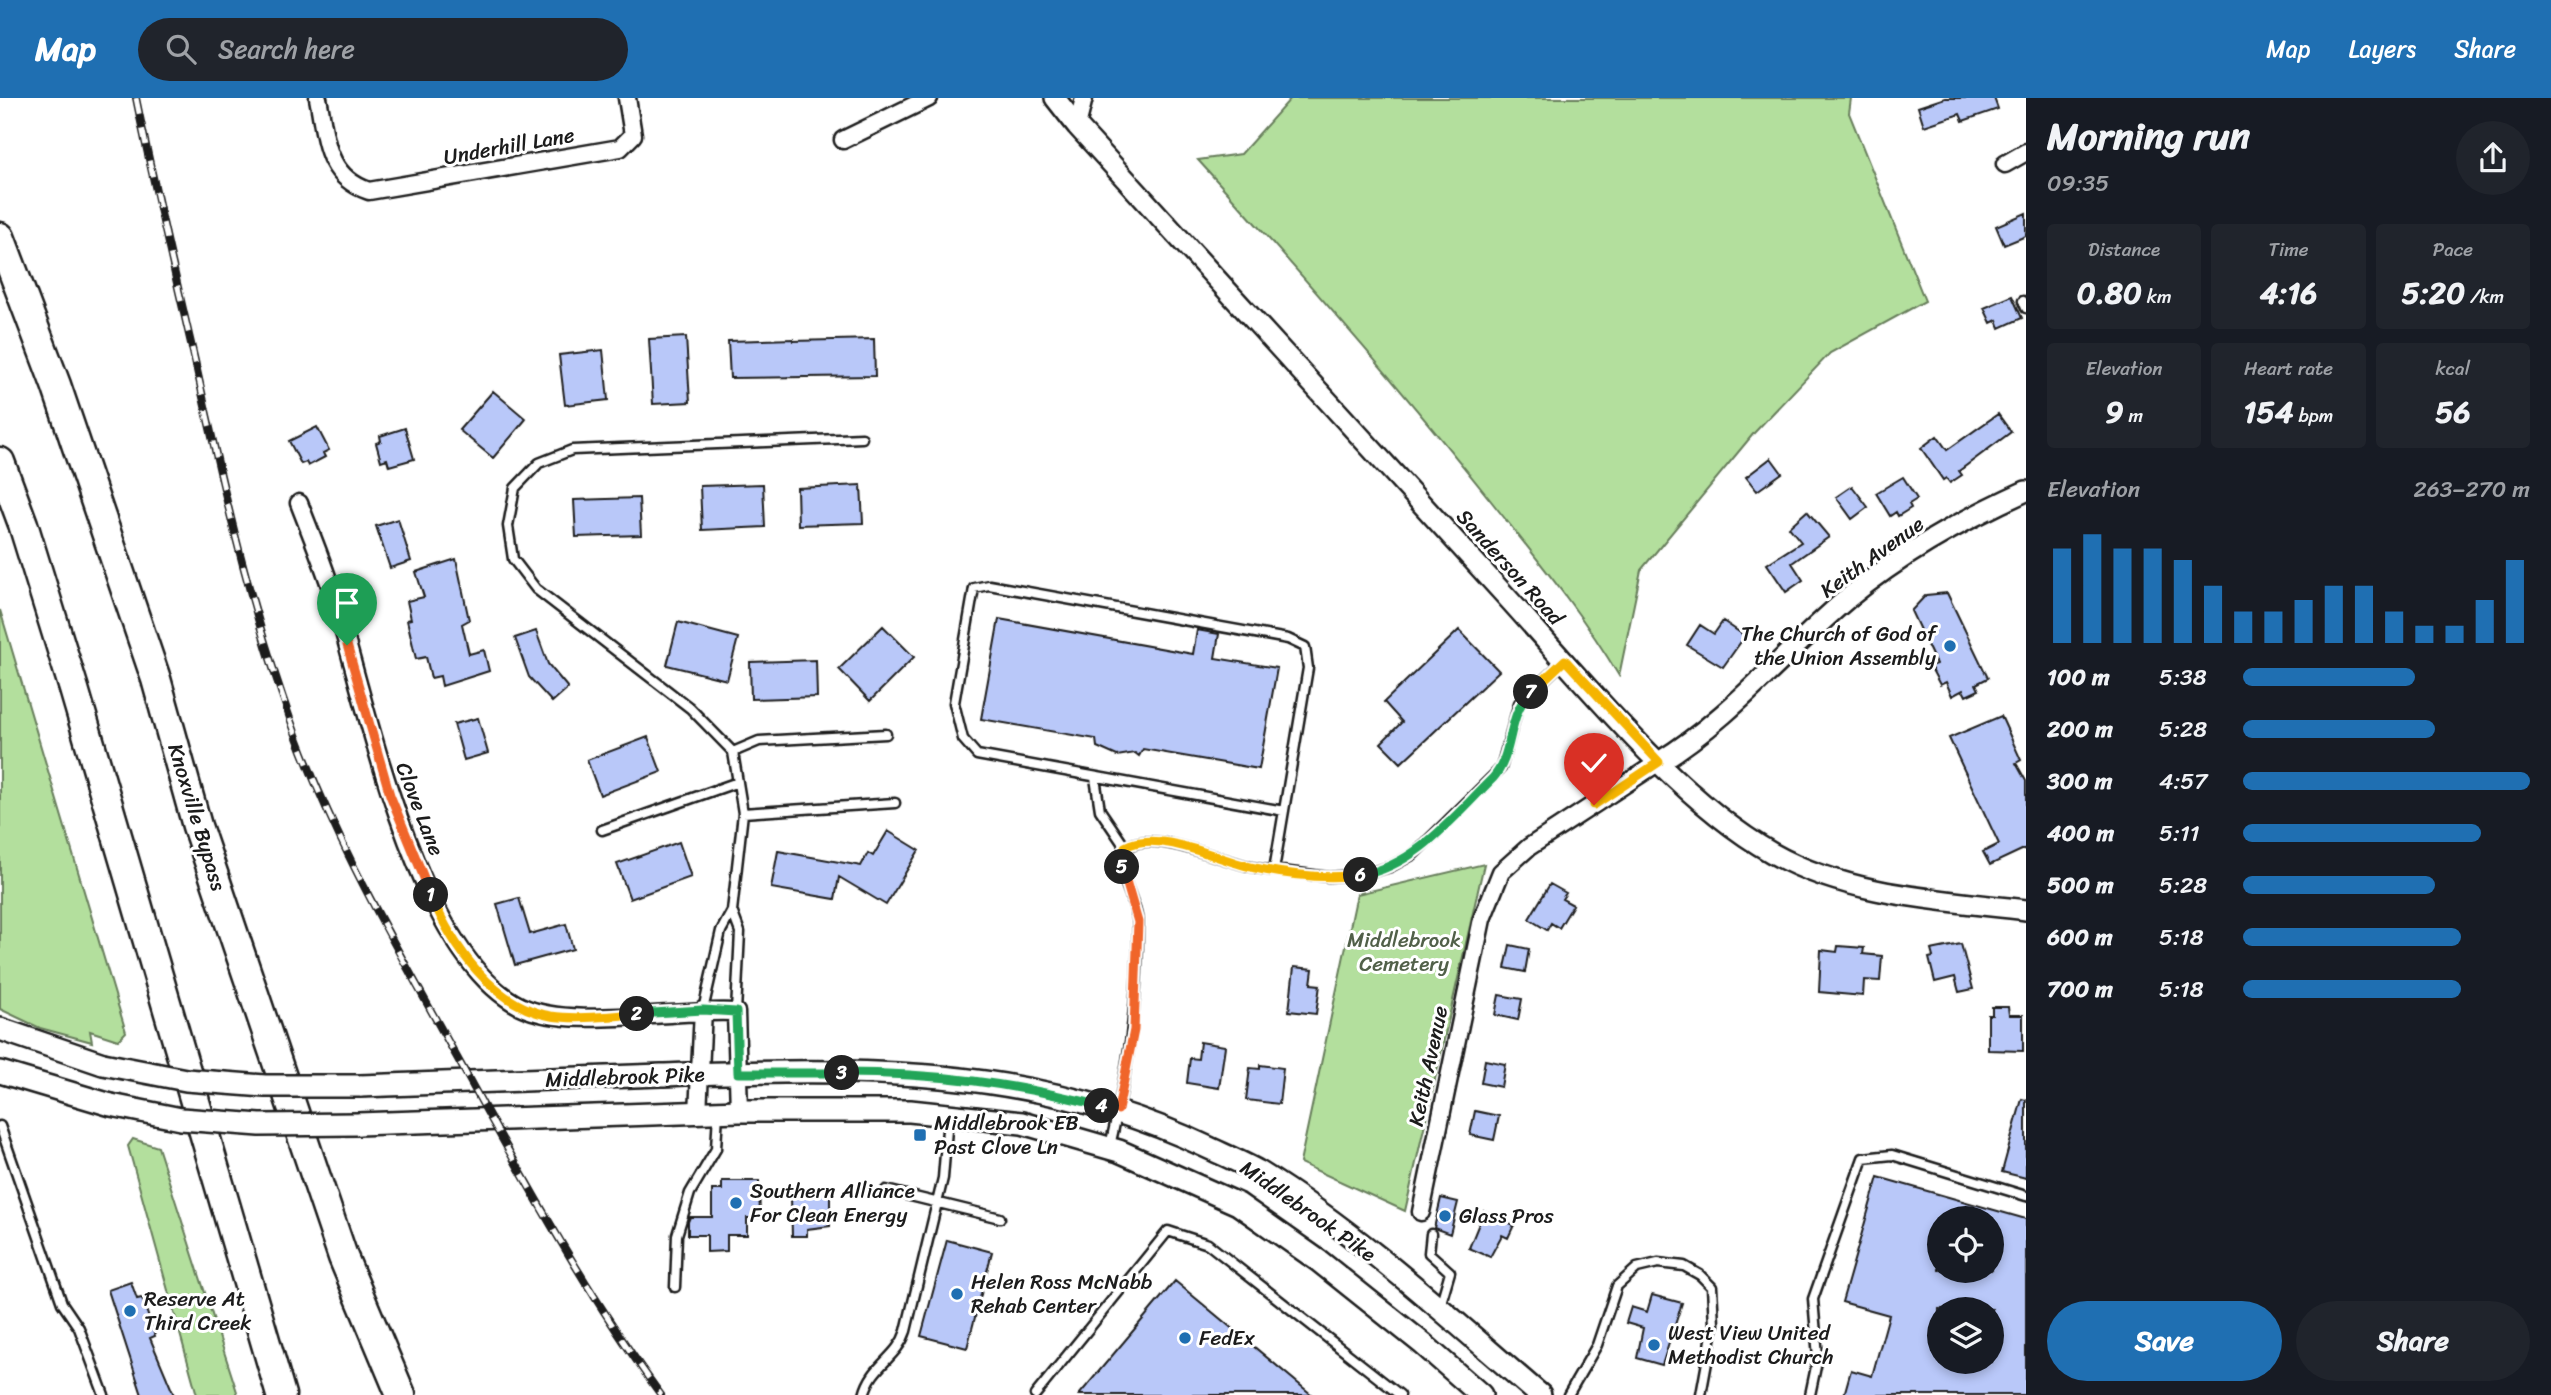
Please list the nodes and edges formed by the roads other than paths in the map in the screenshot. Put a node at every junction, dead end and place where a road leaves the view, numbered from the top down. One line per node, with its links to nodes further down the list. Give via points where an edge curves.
1 (318, 98): 2 (street, Underhill Lane, via 331,161 351,185 369,191 620,148 633,135)
2 (627, 98)
3 (929, 98): 7 (street)
4 (1055, 98): 6 (street, Sanderson Road)
5 (1084, 98): 6 (street)
6 (1077, 126): 15 (street, Sanderson Road)
7 (843, 140)
8 (2026, 152): 9 (street)
9 (2005, 164)
10 (0, 237): 50 (highway, Knoxville Bypass, via 156,679 197,826 344,1257)
11 (862, 438): 17 (lane, via 572,450 538,463 515,488 508,526 513,559 536,589 690,708)
12 (0, 462): 49 (highway, via 74,689)
13 (2026, 491): 18 (street, Keith Avenue, via 1910,553 1849,597 1695,740)
14 (299, 503): 29 (street, Clove Lane, via 337,606 390,795 435,904 469,960 493,988 520,1006 551,1016)
15 (1565, 660): 18 (street, Sanderson Road); 26 (lane, via 1519,703 1501,768 1414,854 1390,867 1345,877)
16 (886, 733): 17 (lane, via 759,741)
17 (733, 752): 20 (lane)
18 (1659, 762): 27 (street, Sanderson Road, via 1737,832 1816,873 1872,890); 43 (street, Keith Avenue, via 1529,848 1501,872 1482,919)
19 (1095, 778): 22 (lane); 22 (lane, via 986,759 962,739 954,692 974,588 989,585 1297,641 1305,647 1308,668); 25 (lane, via 1100,810)
20 (738, 782): 23 (lane); 24 (lane)
21 (895, 803): 23 (lane)
22 (1284, 811): 26 (lane)
23 (743, 813): 28 (lane)
24 (602, 830)
25 (1125, 847): 26 (lane, via 1153,841); 35 (lane, via 1121,859 1136,913 1137,936 1134,1030)
26 (1274, 870)
27 (2026, 910)
28 (732, 911): 29 (lane, via 720,931); 30 (lane, via 740,932)
29 (703, 1010): 30 (street, Clove Lane); 34 (street)
30 (736, 1012): 33 (street)
31 (0, 1029): 34 (main road, Middlebrook Pike, bridge, via 103,1065 186,1080 265,1086)
32 (0, 1072): 36 (main road, Middlebrook Pike, bridge, via 111,1105 181,1119 260,1125)
33 (738, 1073): 34 (main road, Middlebrook Pike); 35 (main road, Middlebrook Pike, via 911,1073 1028,1087); 36 (street)
34 (698, 1074): 36 (street)
35 (1118, 1110): 39 (lane); 47 (main road, Middlebrook Pike, via 1257,1171 1339,1228)
36 (718, 1112): 37 (main road, Middlebrook Pike, via 910,1111); 46 (lane, via 716,1149 690,1193 677,1235)
37 (948, 1115): 39 (main road, Middlebrook Pike, via 1022,1123); 42 (lane)
38 (0, 1126): 48 (lane, via 62,1303 79,1328)
39 (1109, 1148): 54 (main road, Middlebrook Pike, via 1238,1204 1329,1270)
40 (886, 1190): 42 (lane)
41 (2026, 1196): 58 (lane, via 1892,1155 1863,1158 1813,1299 1818,1357)
42 (937, 1203): 44 (lane); 51 (lane, via 902,1344 874,1370)
43 (1421, 1212)
44 (1000, 1218)
45 (1431, 1234): 47 (lane, via 1429,1253 1450,1272)
46 (675, 1287)
47 (1439, 1309): 55 (main road, Middlebrook Pike)
48 (104, 1395)
49 (281, 1395)
50 (401, 1395)
51 (864, 1395)
52 (1035, 1395): 53 (lane, via 1168,1231 1208,1244)
53 (1400, 1395)
54 (1481, 1395)
55 (1540, 1395)
56 (1567, 1395): 57 (lane, via 1597,1345 1618,1286 1637,1268 1658,1263 1684,1266 1712,1287 1714,1324)
57 (1701, 1395)
58 (1810, 1395)

